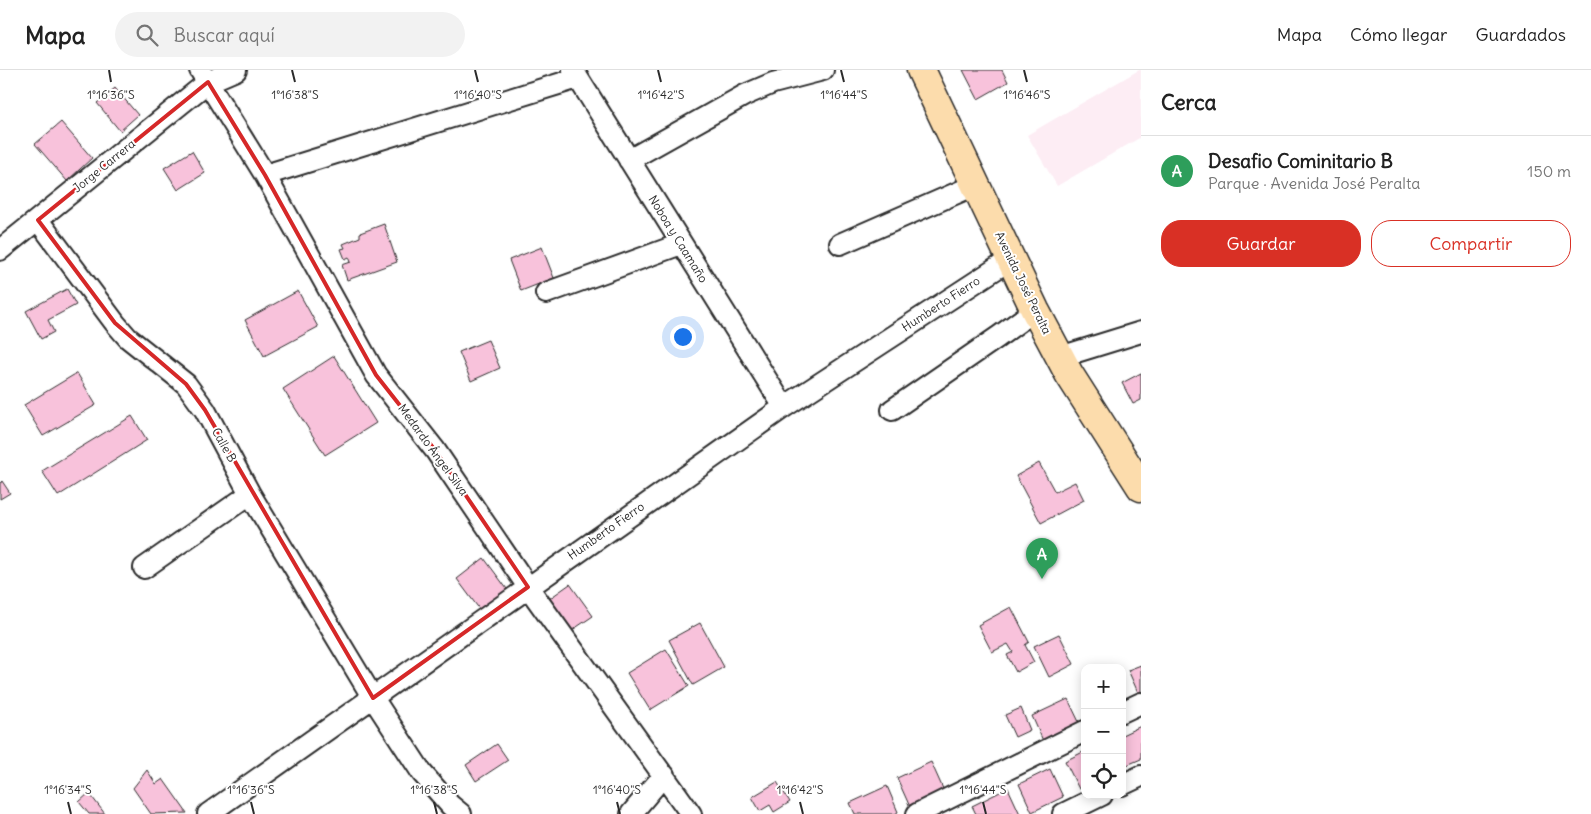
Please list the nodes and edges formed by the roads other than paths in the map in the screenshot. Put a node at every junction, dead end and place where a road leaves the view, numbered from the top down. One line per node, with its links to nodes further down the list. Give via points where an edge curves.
1 (236, 70): 5 (street, Jorge Carrera)
2 (823, 70): 6 (street, via 745,95)
3 (921, 70): 8 (highway, Avenida José Peralta)
4 (576, 74): 6 (street, Noboa y Caamaño); 7 (street)
5 (204, 76): 7 (street, Medardo Ángel Silva); 9 (street, Jorge Carrera)
6 (629, 160): 10 (street, Noboa y Caamaño)
7 (265, 175): 23 (street, Medardo Ángel Silva, via 376,375 435,450)
8 (974, 185): 11 (street); 13 (highway, Avenida José Peralta)
9 (38, 220): 12 (street, Jorge Carrera); 21 (street, Calle B, via 128,338 186,384 205,410)
10 (681, 244): 14 (street); 18 (street, Noboa y Caamaño)
11 (840, 244)
12 (0, 250)
13 (1011, 259): 15 (highway, Avenida José Peralta); 18 (street, Humberto Fierro)
14 (546, 293)
15 (1035, 310): 17 (highway, Avenida José Peralta); 19 (street)
16 (1141, 332): 17 (street)
17 (1060, 357): 20 (highway, Avenida José Peralta)
18 (784, 407): 23 (street, Humberto Fierro)
19 (892, 410)
20 (1141, 487)
21 (250, 494): 22 (street); 24 (street, Calle B)
22 (144, 568)
23 (528, 587): 24 (street, Humberto Fierro); 28 (street, Medardo Ángel Silva)
24 (373, 698): 32 (street, Humberto Fierro); 33 (street, Calle B, via 422,773)
25 (1141, 703): 26 (street)
26 (1126, 710)
27 (1081, 733): 36 (street)
28 (664, 775): 34 (street); 35 (street, Medardo Ángel Silva)
29 (1141, 776): 30 (street)
30 (1126, 783)
31 (1094, 799): 37 (street)
32 (208, 814)
33 (461, 814)
34 (631, 814)
35 (691, 814)
36 (917, 814)
37 (1063, 814)

